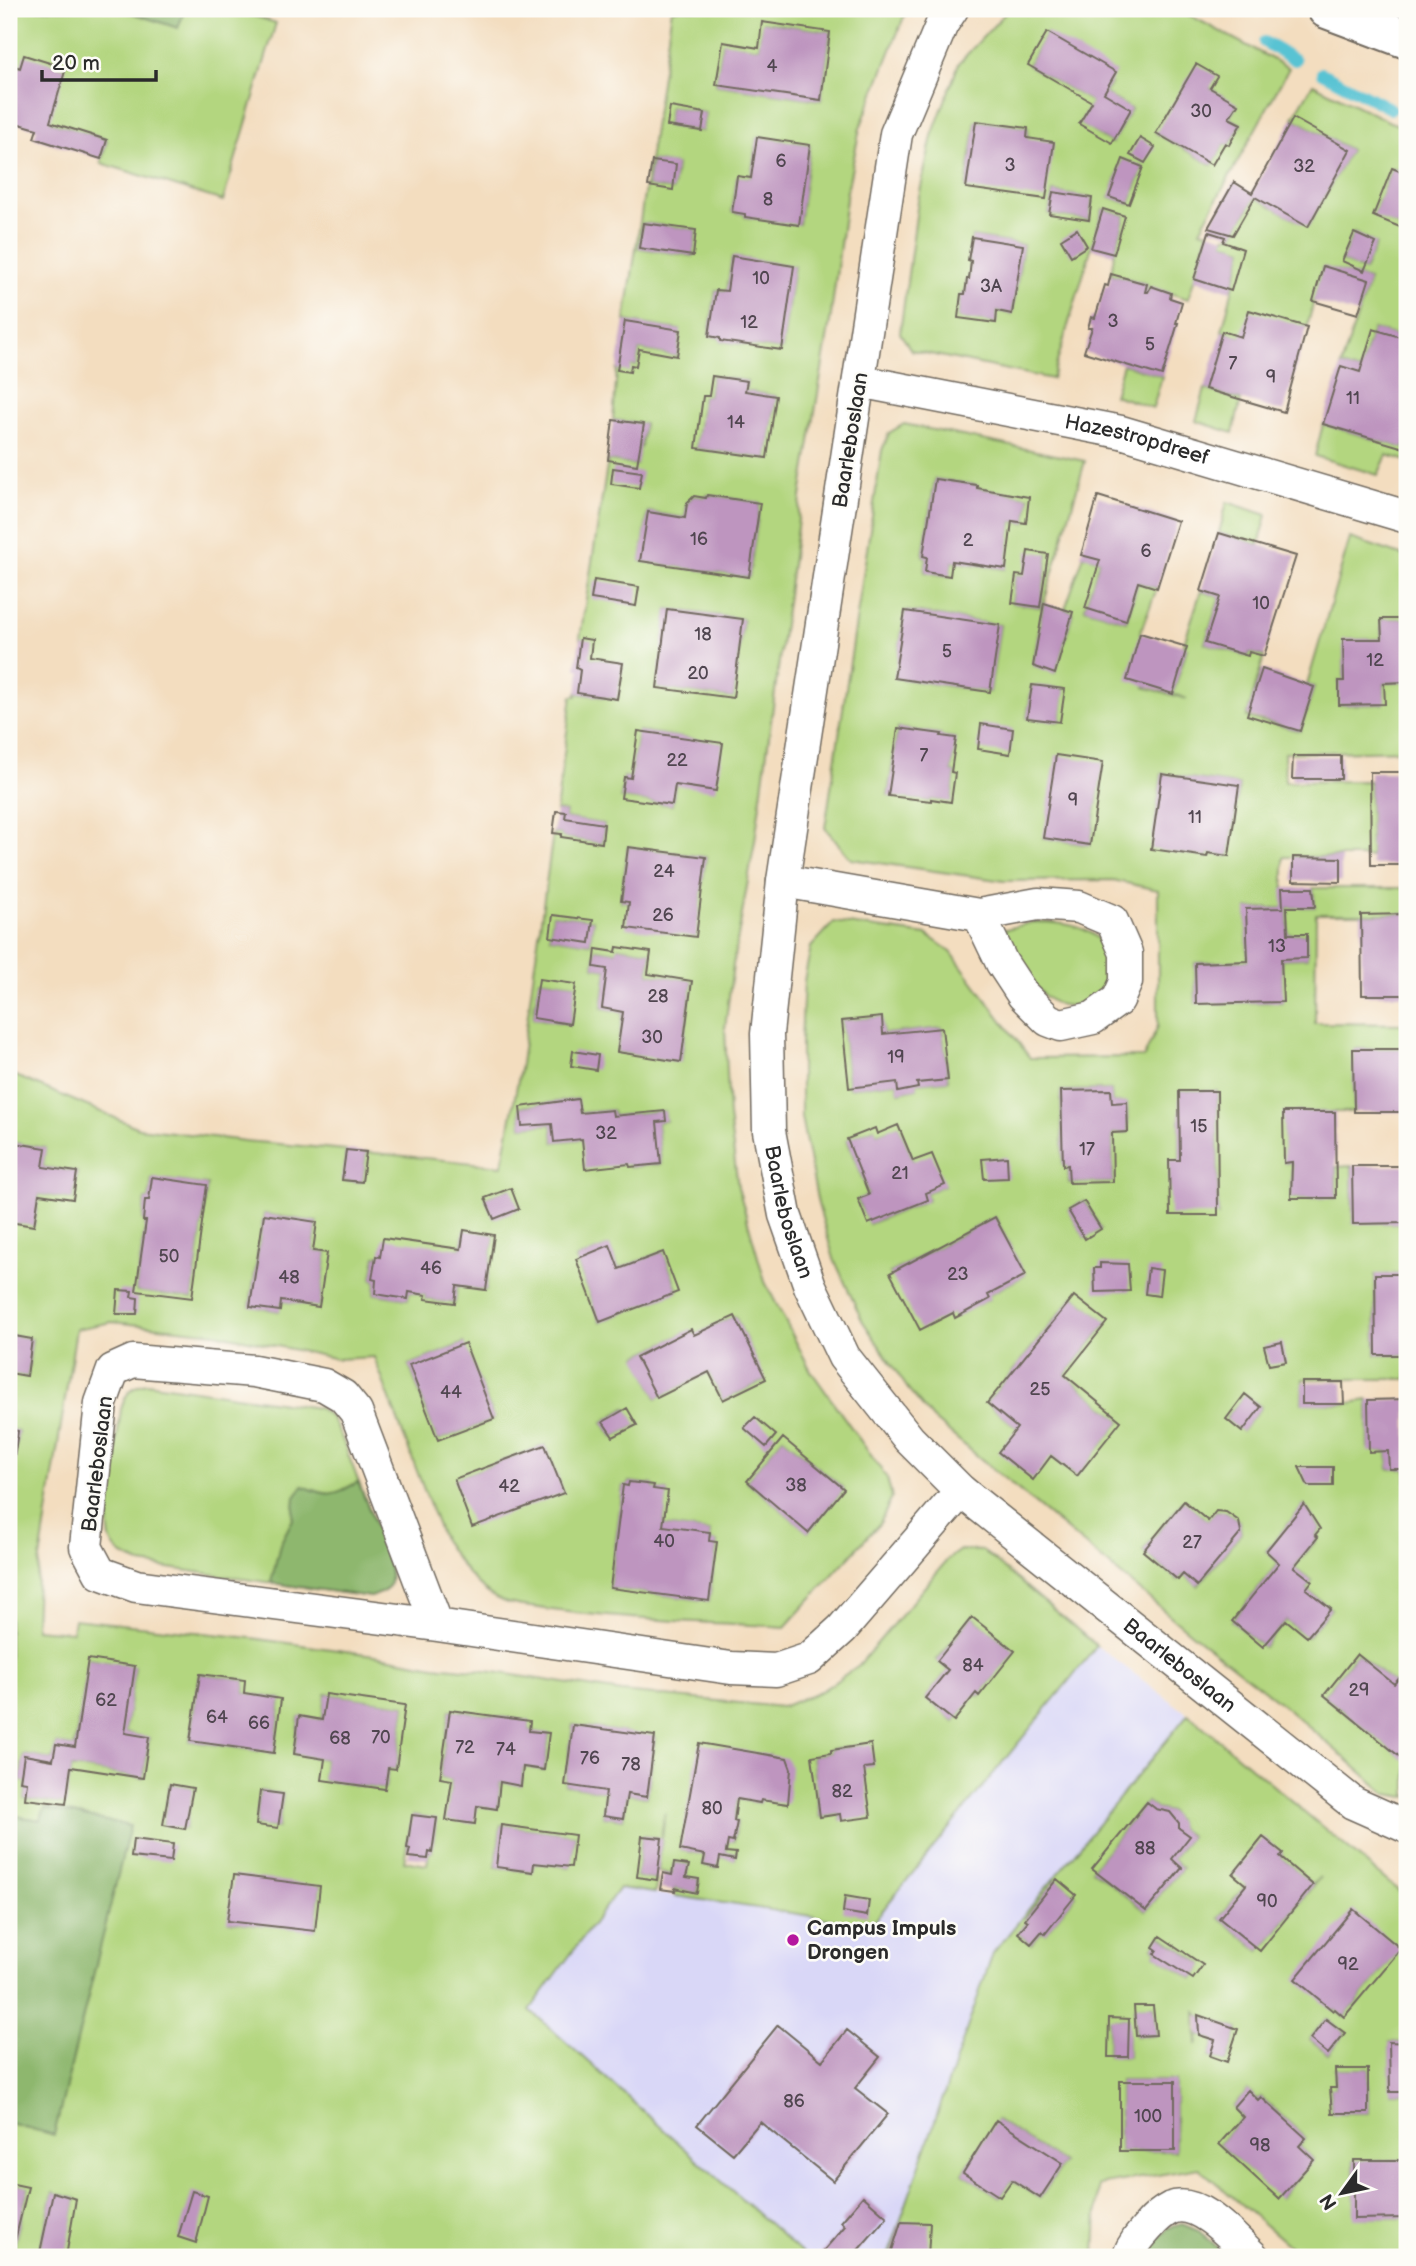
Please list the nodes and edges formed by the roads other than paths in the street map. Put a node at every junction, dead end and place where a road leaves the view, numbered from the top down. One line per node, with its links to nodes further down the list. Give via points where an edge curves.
1 (952, 9): 4 (street, Baarleboslaan, via 896,134)
2 (1327, 9): 3 (main road)
3 (1407, 39)
4 (859, 381): 5 (street, Hazestropdreef, via 1121,432); 6 (street, Baarleboslaan)
5 (1407, 517)
6 (783, 881): 7 (street); 8 (street, Baarleboslaan, via 766,1034 769,1131 785,1215 810,1286 844,1357 909,1439)
7 (979, 915): 7 (street, via 1023,995 1048,1020 1061,1025 1093,1018 1118,1000 1126,982 1126,953 1112,921 1079,906 1038,904)
8 (961, 1491): 9 (street, Baarleboslaan, via 842,1629 810,1659 776,1670 732,1668); 10 (street, Baarleboslaan, via 1353,1804)
9 (437, 1625): 9 (street, Baarleboslaan, via 136,1586 100,1573 86,1548 101,1403 113,1370 133,1360 254,1371 324,1385 343,1396 356,1412)
10 (1407, 1827)
11 (1128, 2257): 12 (street, via 1134,2242 1173,2207 1194,2208)
12 (1253, 2257)

